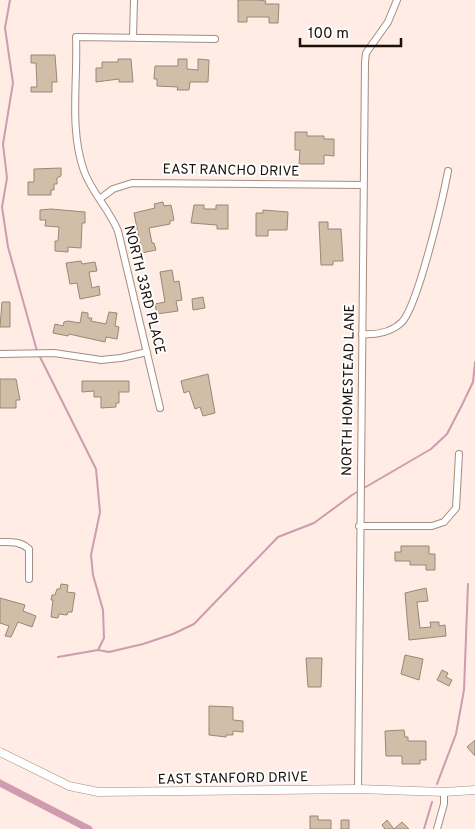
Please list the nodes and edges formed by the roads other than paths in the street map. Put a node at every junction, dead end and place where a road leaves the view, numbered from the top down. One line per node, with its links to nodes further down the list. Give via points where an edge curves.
1 (134, 0): 3 (street)
2 (397, 0): 6 (street, NORTH HOMESTEAD LANE, via 388,22 366,53)
3 (133, 38): 4 (street); 7 (street, NORTH 33RD PLACE, via 76,37 76,135 84,172)
4 (215, 40)
5 (448, 171): 8 (street, via 409,313 395,328)
6 (364, 185): 7 (street, EAST RANCHO DRIVE, via 132,183); 8 (street, NORTH HOMESTEAD LANE)
7 (101, 198): 9 (street, NORTH 33RD PLACE, via 118,231)
8 (362, 334): 13 (street, NORTH HOMESTEAD LANE)
9 (147, 352): 10 (street, via 100,360 42,353); 11 (street, NORTH 33RD PLACE)
10 (0, 354)
11 (160, 408)
12 (459, 454): 13 (street, via 456,508 444,522 432,526)
13 (359, 526): 17 (street, NORTH HOMESTEAD LANE)
14 (0, 542): 15 (street, via 17,542 29,549)
15 (29, 579)
16 (0, 752): 17 (street, EAST STANFORD DRIVE, via 69,786 98,792)
17 (358, 789): 19 (street, EAST STANFORD DRIVE)
18 (475, 790): 19 (street, EAST STANFORD DRIVE)
19 (444, 792): 20 (street, via 444,804)
20 (436, 829)

